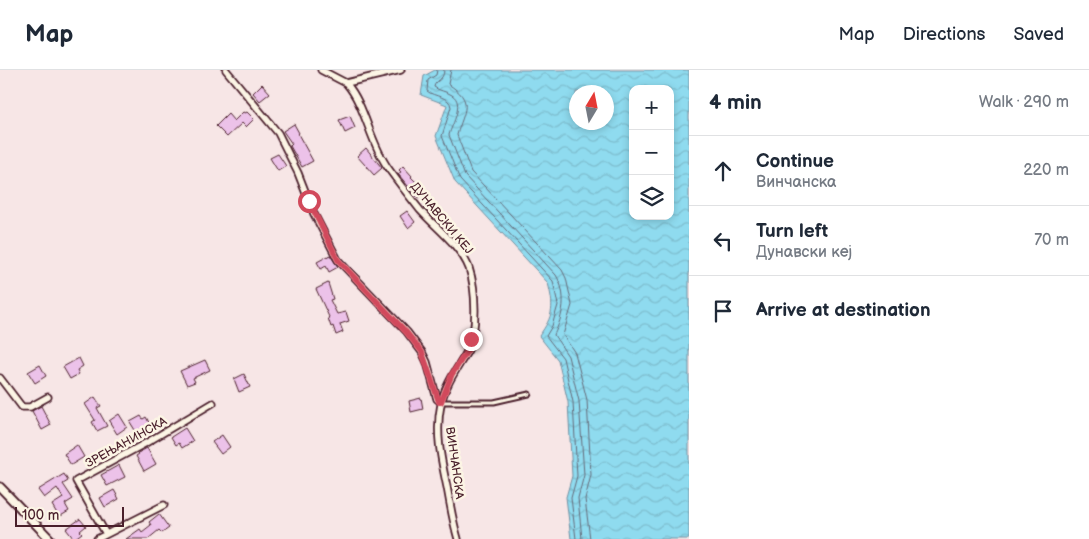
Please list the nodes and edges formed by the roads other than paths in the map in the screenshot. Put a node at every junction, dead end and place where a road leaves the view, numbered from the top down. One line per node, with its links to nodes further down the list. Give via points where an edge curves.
1 (226, 70): 8 (street, ВИНЧАНСКА, via 278,133 338,260 422,352)
2 (321, 70): 4 (street)
3 (401, 70): 4 (street)
4 (346, 83): 8 (street, ДУНАВСКИ КЕЈ, via 357,100 381,158 420,210 453,244 469,269 474,298 473,334)
5 (0, 378): 7 (street, via 25,408)
6 (529, 394): 8 (lane, via 494,402)
7 (48, 397)
8 (441, 402): 15 (street, ВИНЧАНСКА, via 439,443)
9 (213, 403): 12 (street, ЗРЕЊАНИНСКА, via 76,482)
10 (0, 487): 13 (street)
11 (164, 505): 12 (street)
12 (106, 534): 14 (street)
13 (50, 539)
14 (96, 539)
15 (458, 539)

